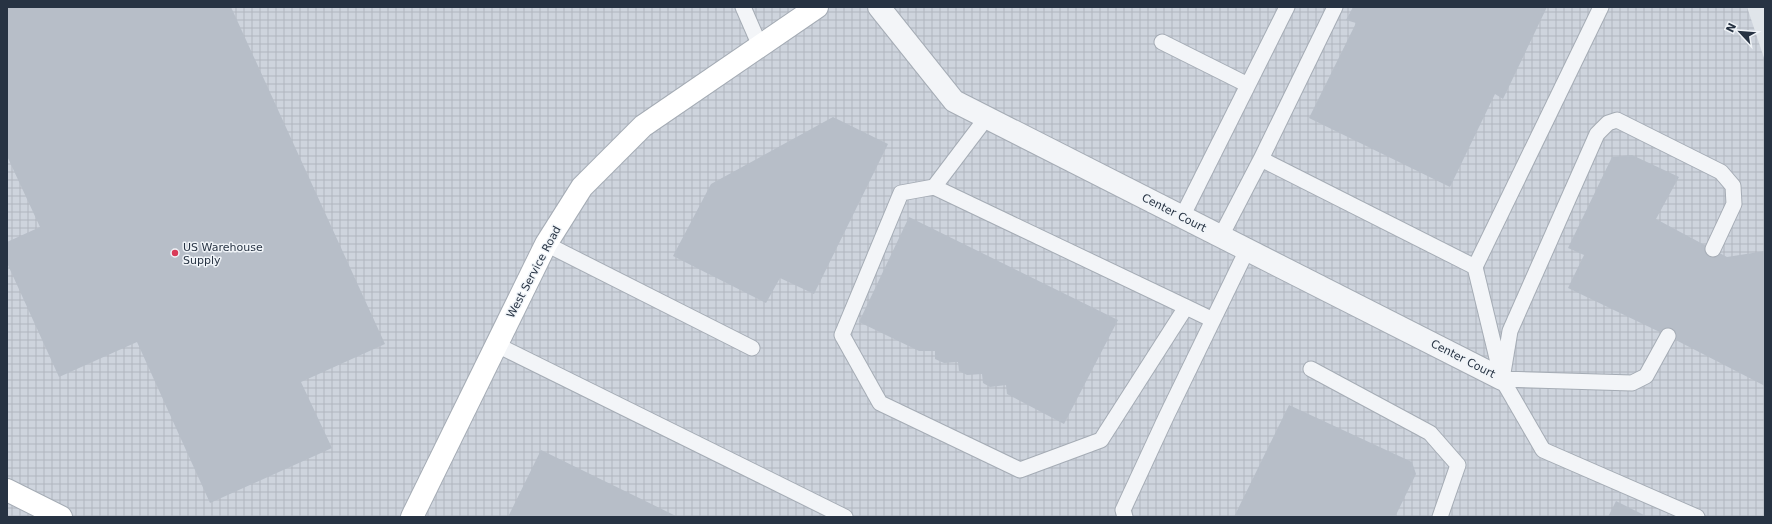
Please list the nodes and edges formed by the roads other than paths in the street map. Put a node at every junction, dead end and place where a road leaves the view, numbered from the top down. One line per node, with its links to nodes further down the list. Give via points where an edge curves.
1 (743, 7): 8 (lane)
2 (817, 7): 8 (street, West Service Road)
3 (879, 7): 10 (street, Center Court, via 954,100)
4 (1286, 7): 9 (lane)
5 (1335, 7): 11 (lane)
6 (1601, 7): 18 (lane)
7 (1162, 42): 9 (lane)
8 (760, 46): 15 (street, West Service Road, via 643,126 582,187)
9 (1248, 85): 13 (lane)
10 (987, 117): 12 (lane); 13 (street, Center Court)
11 (1261, 159): 14 (lane); 18 (lane)
12 (934, 188): 19 (lane); 19 (lane, via 902,193 842,335 880,403 1020,470 1101,440)
13 (1182, 217): 14 (street, Center Court)
14 (1220, 236): 16 (street, Center Court)
15 (546, 244): 22 (street, West Service Road); 23 (lane)
16 (1247, 250): 20 (lane); 25 (street, Center Court)
17 (1713, 250): 25 (lane, via 1734,204 1733,186 1721,172 1617,120 1608,123 1597,134 1510,331)
18 (1475, 267): 25 (lane)
19 (1186, 307): 20 (lane)
20 (1213, 320): 30 (lane, via 1123,510)
21 (1668, 336): 25 (lane, via 1646,376 1632,383)
22 (497, 345): 28 (street, West Service Road); 29 (lane)
23 (752, 348)
24 (1311, 369): 31 (lane, via 1430,433 1458,465)
25 (1502, 379): 32 (lane, via 1544,450)
26 (7, 490): 27 (street)
27 (62, 517)
28 (412, 517)
29 (845, 517)
30 (1125, 517)
31 (1440, 517)
32 (1698, 517)

